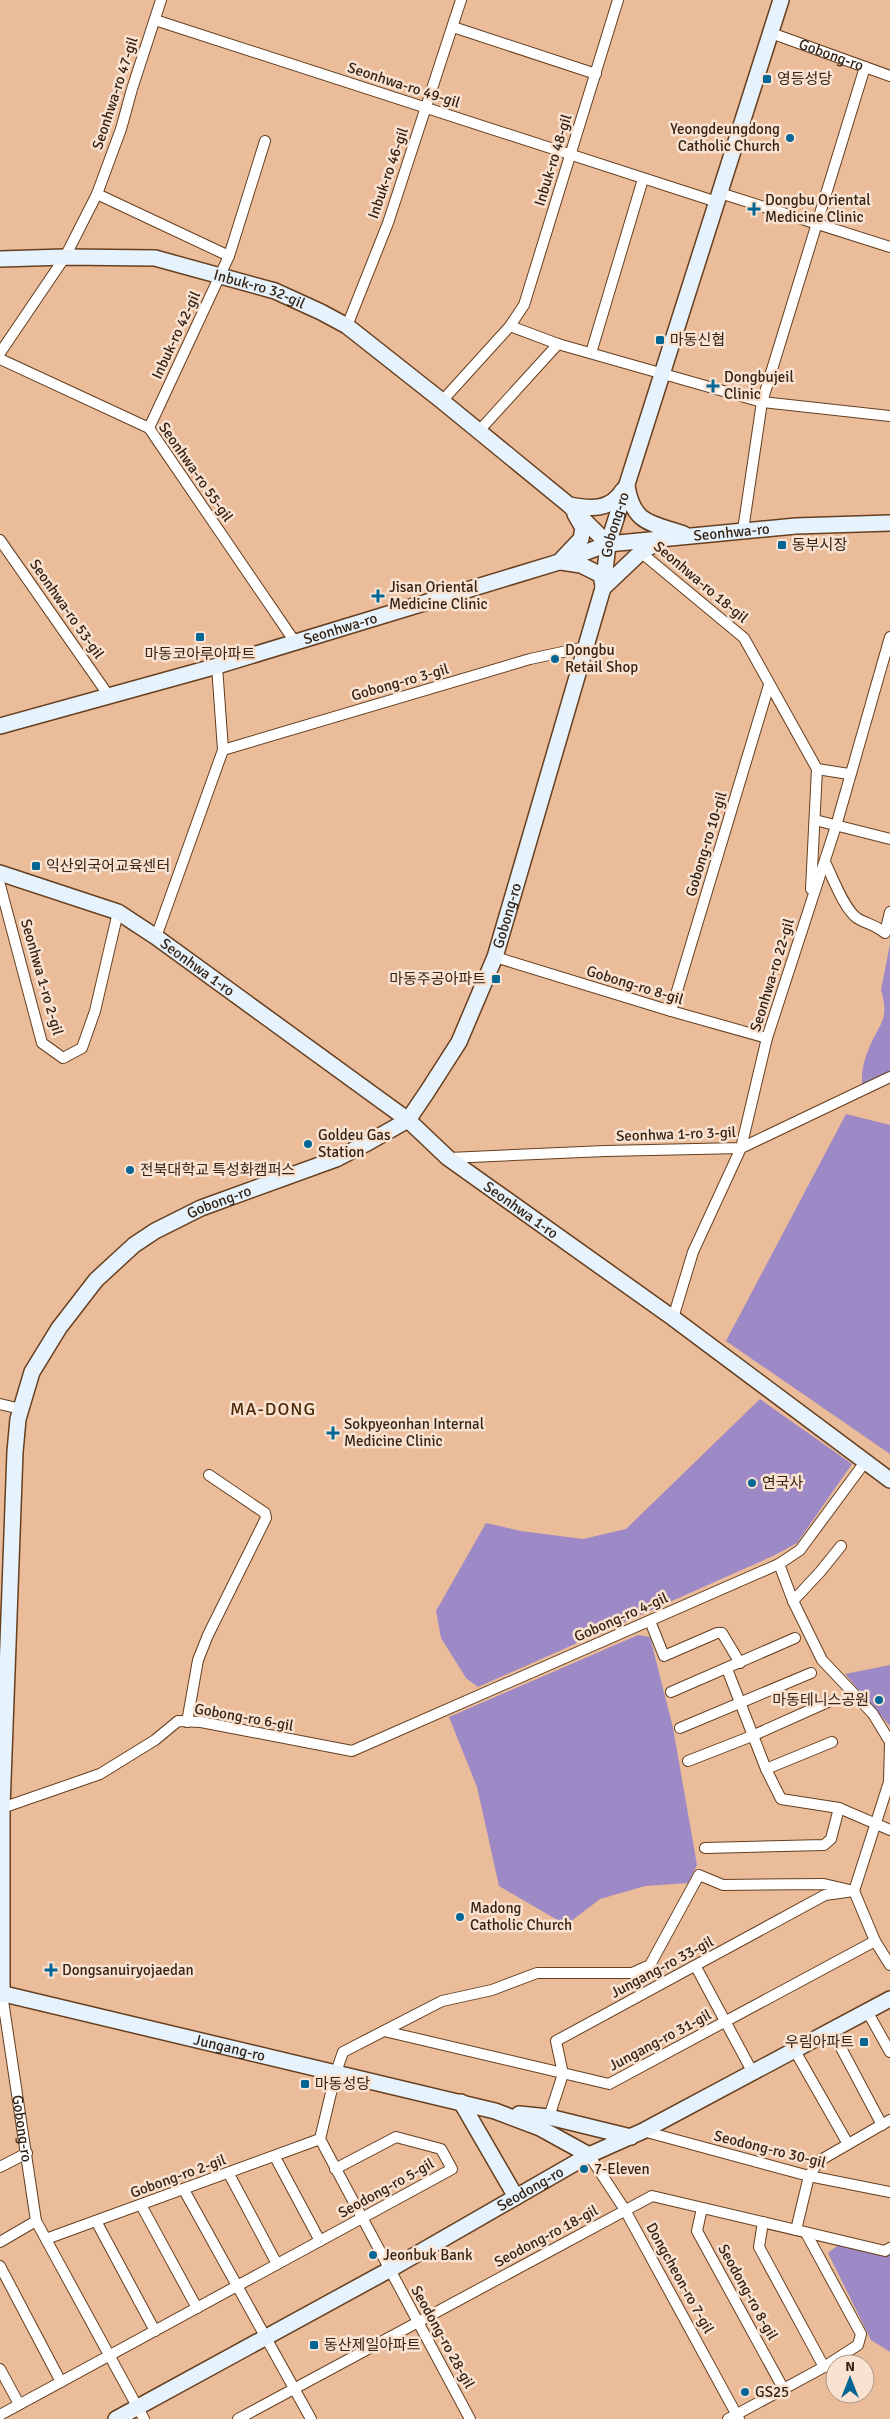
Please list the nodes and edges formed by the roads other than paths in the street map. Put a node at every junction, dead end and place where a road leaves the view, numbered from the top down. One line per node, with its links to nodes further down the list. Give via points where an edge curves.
1 (161, 0): 5 (street, Seonhwa-ro 47-gil)
2 (461, 0): 6 (street, Inbuk-ro 46-gil)
3 (618, 0): 9 (street, Inbuk-ro 48-gil)
4 (781, 0): 7 (street, Gobong-ro)
5 (155, 20): 11 (street, Seonhwa-ro 49-gil); 15 (street, Seonhwa-ro 47-gil)
6 (453, 27): 9 (street); 11 (street, Inbuk-ro 46-gil)
7 (771, 33): 8 (street, Gobong-ro); 16 (street, Gobong-ro)
8 (865, 68): 10 (street, Gobong-ro); 17 (street)
9 (596, 74): 13 (street, Inbuk-ro 48-gil)
10 (890, 76)
11 (426, 108): 13 (street, Seonhwa-ro 49-gil); 23 (street, Inbuk-ro 46-gil, via 388,223)
12 (265, 141): 19 (street, Inbuk-ro 42-gil)
13 (570, 156): 14 (street, Seonhwa-ro 49-gil); 24 (street, Inbuk-ro 48-gil, via 524,305)
14 (643, 179): 16 (street, Seonhwa-ro 49-gil); 27 (street)
15 (97, 194): 19 (street); 20 (street, Seonhwa-ro 47-gil)
16 (718, 197): 17 (street, Seonhwa-ro 49-gil); 29 (street, Gobong-ro)
17 (816, 224): 18 (street, Seonhwa-ro 49-gil); 31 (street)
18 (890, 246)
19 (229, 256): 22 (street, Inbuk-ro 42-gil)
20 (65, 257): 21 (street, Inbuk-ro 32-gil); 22 (street, Inbuk-ro 32-gil, via 155,258); 26 (street, Seonhwa-ro 47-gil)
21 (0, 259)
22 (221, 275): 23 (street, Inbuk-ro 32-gil, via 275,291); 33 (street, Inbuk-ro 42-gil)
23 (346, 326): 30 (street, Inbuk-ro 32-gil)
24 (510, 326): 25 (street); 30 (street, Inbuk-ro 48-gil)
25 (558, 344): 27 (street); 34 (street)
26 (0, 353)
27 (591, 353): 29 (street)
28 (0, 359): 33 (street, Seonhwa-ro 55-gil)
29 (663, 374): 31 (street); 35 (street, Gobong-ro)
30 (442, 401): 34 (street, Inbuk-ro 32-gil)
31 (762, 402): 32 (street); 38 (street)
32 (890, 416)
33 (149, 428): 46 (street, Seonhwa-ro 55-gil)
34 (478, 432): 36 (street, Inbuk-ro 32-gil)
35 (627, 484): 36 (street, via 616,500 592,509); 39 (street, via 630,504 639,516); 41 (street, Gobong-ro)
36 (569, 505): 41 (street, Inbuk-ro 32-gil); 43 (street, via 583,528 581,538)
37 (890, 523): 38 (street, Seonhwa-ro)
38 (743, 530): 39 (street, Seonhwa-ro)
39 (690, 536): 41 (street, Seonhwa-ro); 42 (street, via 654,543)
40 (0, 540): 50 (street, Seonhwa-ro 53-gil)
41 (608, 544): 42 (street, Seonhwa-ro 18-gil); 43 (street, Seonhwa-ro); 44 (street, Gobong-ro)
42 (642, 551): 44 (street); 49 (street, Seonhwa-ro 18-gil, via 744,638)
43 (559, 562): 44 (street, via 593,570 601,575); 46 (street, Seonhwa-ro)
44 (603, 588): 47 (street, Gobong-ro)
45 (890, 637): 54 (street, Seonhwa-ro 22-gil)
46 (295, 642): 48 (street, Seonhwa-ro)
47 (586, 647): 52 (street, Gobong-ro 3-gil, via 530,659); 65 (street, Gobong-ro)
48 (217, 666): 50 (street, Seonhwa-ro); 52 (street, Seonhwa 1-ro)
49 (769, 685): 53 (street, Seonhwa-ro 18-gil); 66 (street, Gobong-ro 10-gil)
50 (109, 696): 51 (street, Seonhwa-ro)
51 (0, 726)
52 (223, 750): 64 (street, Seonhwa 1-ro)
53 (817, 769): 54 (street); 55 (street)
54 (849, 774): 56 (street, Seonhwa-ro 22-gil)
55 (815, 820): 56 (street); 61 (street)
56 (836, 826): 57 (street); 58 (street, Seonhwa-ro 22-gil)
57 (890, 840)
58 (825, 862): 61 (street, Seonhwa-ro 22-gil); 63 (street, via 848,908 857,918 885,933)
59 (0, 873): 62 (street, Seonhwa 1-ro)
60 (0, 885): 62 (street, Seonhwa 1-ro 2-gil, via 42,1043 63,1058 82,1048 95,1010)
61 (811, 898): 67 (street, Seonhwa-ro 22-gil)
62 (118, 912): 64 (street, Seonhwa 1-ro)
63 (890, 912)
64 (156, 937): 69 (street, Seonhwa 1-ro)
65 (495, 957): 66 (street, Gobong-ro 8-gil); 69 (street, Gobong-ro, via 459,1042)
66 (671, 1012): 67 (street, Gobong-ro 8-gil)
67 (767, 1038): 70 (street, Seonhwa-ro 22-gil)
68 (890, 1077): 70 (street, Seonhwa 1-ro 3-gil)
69 (408, 1120): 71 (street, Seonhwa 1-ro); 74 (street, Gobong-ro, via 336,1159 201,1208 134,1245 96,1280 59,1328 32,1372)
70 (741, 1148): 71 (street, Seonhwa 1-ro 3-gil); 72 (street, Seonhwa-ro 22-gil, via 693,1252)
71 (448, 1158): 72 (street, Seonhwa 1-ro)
72 (673, 1318): 75 (street, Seonhwa 1-ro)
73 (0, 1404): 74 (street)
74 (21, 1409): 97 (street, Gobong-ro, via 15,1452)
75 (865, 1462): 77 (street, Seonhwa 1-ro); 79 (street, Gobong-ro 4-gil, via 800,1550)
76 (209, 1475): 89 (street, via 265,1513 266,1518 198,1660)
77 (890, 1480)
78 (840, 1546): 80 (street)
79 (779, 1564): 80 (street); 81 (street, Gobong-ro 4-gil)
80 (793, 1601): 93 (street, via 822,1660 873,1714)
81 (650, 1621): 83 (street, via 664,1656 722,1633); 94 (street, Gobong-ro 4-gil)
82 (795, 1638): 83 (street)
83 (740, 1663): 84 (street)
84 (727, 1669): 86 (street); 88 (street)
85 (811, 1673): 88 (street)
86 (671, 1692)
87 (828, 1702): 91 (street)
88 (740, 1704): 90 (street); 91 (street)
89 (187, 1722): 94 (street, Gobong-ro 6-gil); 97 (street, Gobong-ro 6-gil, via 178,1721 155,1740 100,1774)
90 (680, 1728)
91 (752, 1736): 95 (street); 96 (street)
92 (832, 1742): 96 (street)
93 (890, 1743): 99 (street, via 888,1782)
94 (352, 1751)
95 (688, 1761)
96 (766, 1770): 98 (street, via 784,1801)
97 (2, 1808): 106 (street, Gobong-ro)
98 (839, 1808): 99 (street); 101 (street, via 831,1839 824,1845)
99 (876, 1823): 100 (street); 102 (street)
100 (890, 1830)
101 (706, 1848)
102 (854, 1891): 103 (street); 104 (street, Jungang-ro 33-gil, via 825,1895); 110 (street, via 824,1884 723,1885 699,1875 650,1965 632,1972 537,1973 492,1990 442,2001)
103 (875, 1941): 105 (street); 109 (street, Jungang-ro 31-gil)
104 (696, 1966): 109 (street); 118 (street, Jungang-ro 33-gil, via 556,2042)
105 (890, 1966)
106 (1, 1993): 115 (street, Gobong-ro); 116 (street, Jungang-ro)
107 (890, 1999): 108 (street, Seodong-ro)
108 (867, 2011): 111 (street, Seodong-ro); 113 (street)
109 (726, 2022): 117 (street); 118 (street, Jungang-ro 31-gil, via 609,2084)
110 (384, 2031): 116 (street, via 343,2052); 118 (street, Jungang-ro 31-gil)
111 (832, 2031): 112 (street, Seodong-ro); 122 (street)
112 (796, 2051): 117 (street, Seodong-ro); 125 (street)
113 (890, 2052)
114 (0, 2065): 115 (street)
115 (12, 2067): 126 (street, Gobong-ro)
116 (336, 2072): 119 (street, Jungang-ro); 124 (street)
117 (754, 2073): 123 (street, Seodong-ro)
118 (563, 2074): 121 (street)
119 (461, 2102): 120 (street, Jungang-ro); 135 (street)
120 (495, 2111): 121 (street); 127 (street, Jungang-ro, via 540,2128)
121 (549, 2117): 123 (street)
122 (886, 2122): 125 (street)
123 (637, 2134): 127 (street, Seodong-ro); 132 (street, Seodong-ro 30-gil)
124 (320, 2139): 128 (street, Gobong-ro 2-gil); 130 (street)
125 (848, 2144): 132 (street, via 819,2161)
126 (27, 2153): 129 (street); 140 (street, Gobong-ro)
127 (588, 2155): 135 (street, Seodong-ro); 138 (street, Dongcheon-ro 7-gil)
128 (275, 2157): 131 (street, Gobong-ro 2-gil); 146 (street)
129 (0, 2167)
130 (335, 2169): 139 (street); 139 (street, Seodong-ro 5-gil, via 396,2136 441,2149 452,2169)
131 (229, 2174): 133 (street, Gobong-ro 2-gil); 149 (street)
132 (809, 2176): 134 (street, Seodong-ro 30-gil); 143 (street)
133 (184, 2190): 136 (street, Gobong-ro 2-gil); 152 (street)
134 (890, 2192)
135 (516, 2197): 151 (street, Seodong-ro)
136 (141, 2206): 141 (street, Gobong-ro 2-gil); 153 (street)
137 (702, 2208): 138 (street, Seodong-ro 18-gil, via 652,2196); 142 (street, Seodong-ro 18-gil); 162 (street, Seodong-ro 8-gil, via 697,2231)
138 (625, 2210): 154 (street, Seodong-ro 18-gil); 166 (street, Dongcheon-ro 7-gil)
139 (361, 2218): 146 (street, Seodong-ro 5-gil); 151 (street)
140 (36, 2221): 145 (street, Gobong-ro); 147 (street)
141 (96, 2221): 145 (street, Gobong-ro 2-gil); 155 (street)
142 (763, 2222): 143 (street, Seodong-ro 18-gil); 158 (street, Seodong-ro 8-gil, via 759,2247)
143 (796, 2230): 144 (street, Seodong-ro 18-gil)
144 (806, 2233): 148 (street, Seodong-ro 18-gil, via 885,2251); 158 (street, via 862,2334 858,2345)
145 (46, 2239): 157 (street, Gobong-ro)
146 (320, 2241): 149 (street, Seodong-ro 5-gil)
147 (0, 2242)
148 (890, 2248)
149 (277, 2264): 152 (street, Seodong-ro 5-gil)
150 (0, 2266): 160 (street)
151 (389, 2270): 154 (street, Seodong-ro 28-gil); 156 (street, Seodong-ro)
152 (237, 2286): 153 (street, Seodong-ro 5-gil); 156 (street)
153 (197, 2308): 155 (street, Seodong-ro 5-gil)
154 (418, 2321): 161 (street, Seodong-ro 18-gil); 170 (street, Seodong-ro 28-gil)
155 (155, 2331): 157 (street, Seodong-ro 5-gil)
156 (266, 2338): 161 (street); 164 (street, Seodong-ro)
157 (110, 2355): 160 (street, Seodong-ro 5-gil); 164 (street, Gobong-ro)
158 (824, 2366): 162 (street)
159 (0, 2370): 163 (street)
160 (61, 2382): 163 (street, Seodong-ro 5-gil)
161 (294, 2387): 168 (street, Seodong-ro 18-gil); 169 (street)
162 (783, 2388): 166 (street)
163 (19, 2404): 165 (street, Seodong-ro 5-gil)
164 (141, 2413): 167 (street, Seodong-ro)
165 (0, 2415)
166 (735, 2417)
167 (116, 2419)
168 (238, 2419)
169 (311, 2419)
170 (470, 2419)

